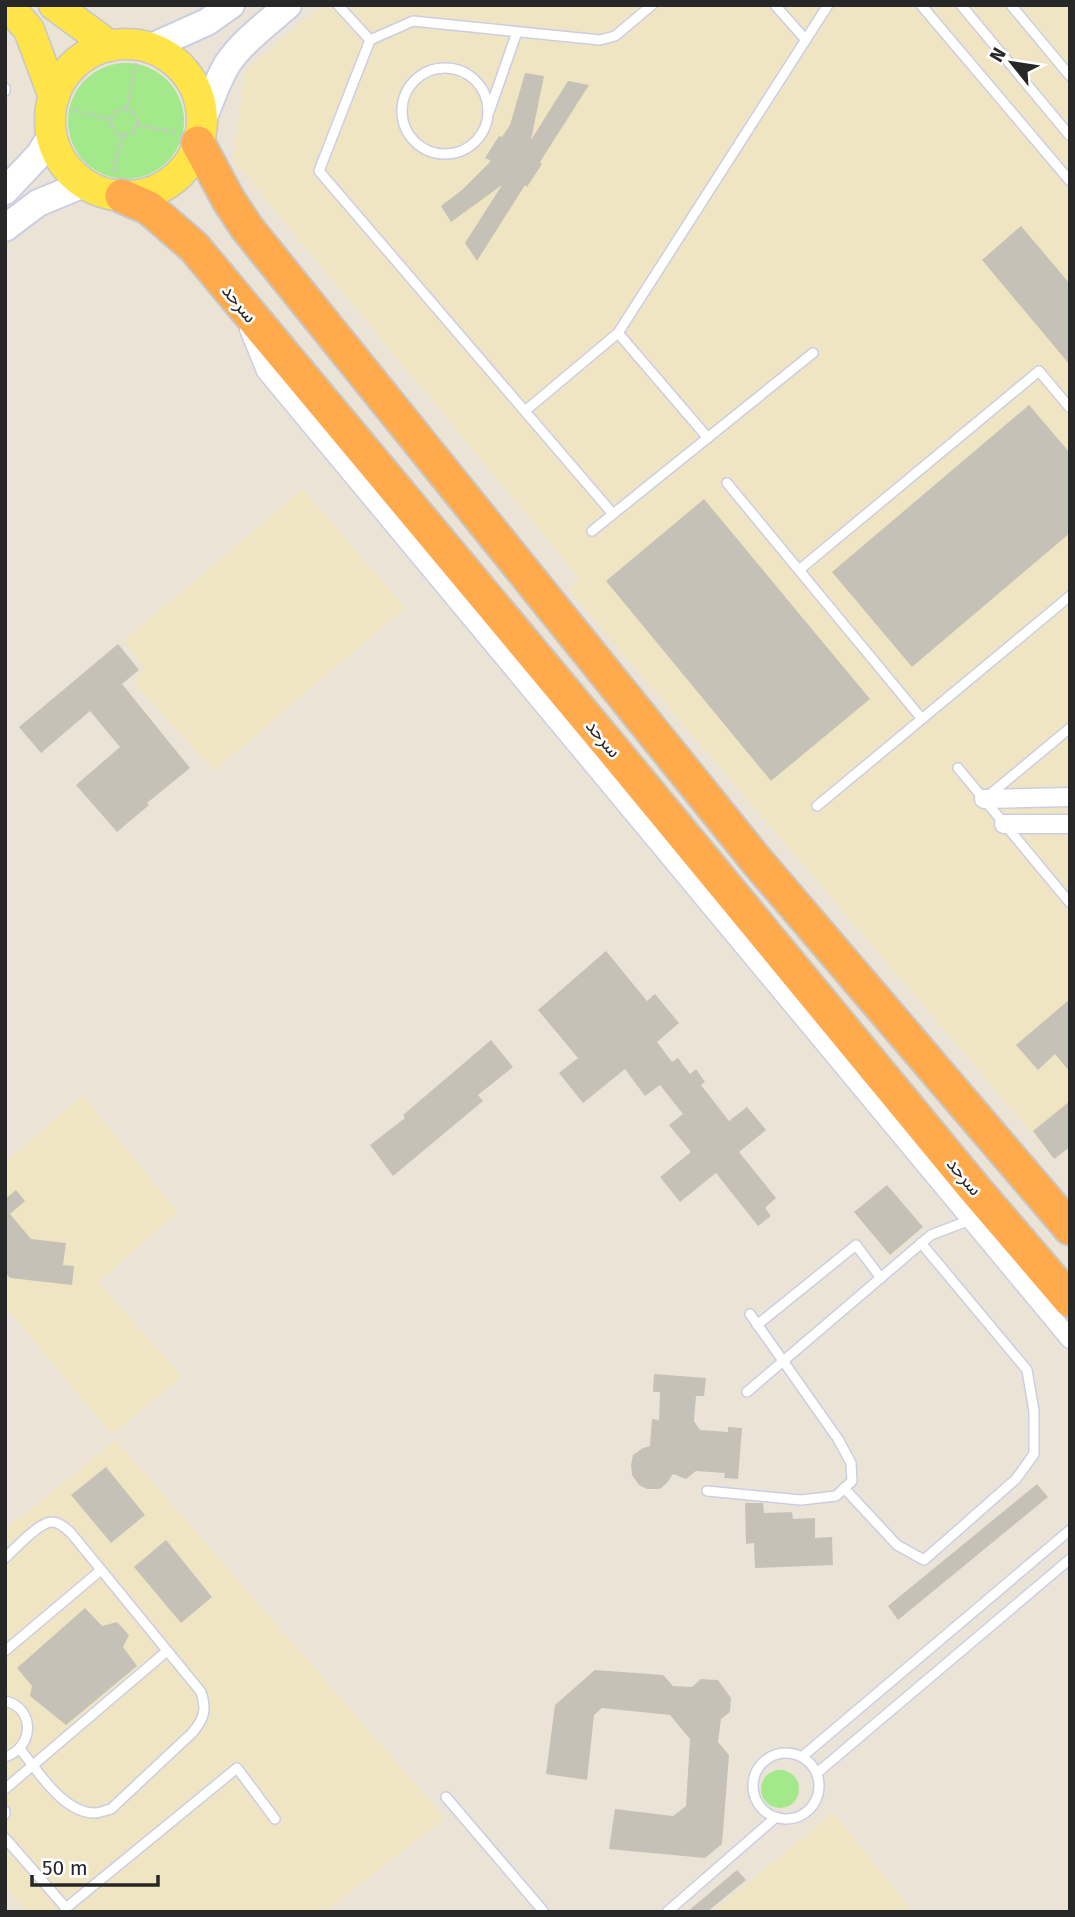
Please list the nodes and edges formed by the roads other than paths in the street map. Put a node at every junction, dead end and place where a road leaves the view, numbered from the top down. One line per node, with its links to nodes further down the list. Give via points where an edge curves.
1 (8, 5): 17 (main road, via 29,30)
2 (54, 5): 15 (main road)
3 (231, 5): 15 (main road, via 207,22)
4 (288, 5): 19 (main road, via 229,62)
5 (338, 5): 13 (lane)
6 (652, 5): 12 (lane, via 615,36 600,40)
7 (775, 5): 14 (lane)
8 (828, 5): 14 (lane)
9 (921, 5): 21 (lane)
10 (961, 5): 20 (lane)
11 (1011, 5): 16 (lane)
12 (517, 33): 13 (lane, via 413,21); 18 (lane)
13 (370, 40): 29 (lane, via 319,171)
14 (806, 40): 26 (lane)
15 (133, 46): 17 (main road, via 92,52 75,63 62,79); 19 (main road, via 167,56 194,85 200,104)
16 (1070, 76)
17 (52, 113): 22 (main road, via 39,155); 23 (main road, via 58,155 69,171)
18 (488, 117): 18 (lane, via 480,85 451,68 419,76 405,94 402,116 411,136 439,153 471,145)
19 (194, 134): 23 (main road, via 189,161 160,188 141,194); 46 (highway, via 247,228 765,871)
20 (1070, 136)
21 (1070, 181)
22 (5, 191)
23 (104, 191): 24 (main road, via 38,203); 25 (highway, سرحد, via 149,208 170,224)
24 (5, 228)
25 (237, 300): 45 (street, via 266,371); 49 (highway, سرحد)
26 (618, 333): 29 (lane); 30 (lane)
27 (813, 354): 30 (lane)
28 (1070, 408): 34 (lane, via 1039,371)
29 (525, 411): 32 (lane)
30 (708, 438): 32 (lane)
31 (727, 483): 34 (lane)
32 (613, 514): 33 (lane)
33 (592, 531)
34 (799, 570): 36 (lane)
35 (1070, 596): 36 (lane)
36 (922, 719): 41 (lane)
37 (1070, 728): 40 (lane)
38 (958, 768): 40 (lane)
39 (1070, 797): 40 (street)
40 (984, 799): 42 (lane)
41 (817, 806)
42 (1004, 824): 43 (street); 44 (lane)
43 (1070, 824)
44 (1070, 903)
45 (970, 1220): 47 (lane); 52 (street)
46 (1070, 1228)
47 (921, 1243): 48 (lane); 55 (lane, via 1027,1370 1034,1411 1034,1454 1016,1479 924,1560 897,1545)
48 (881, 1278): 51 (lane, via 856,1245); 53 (lane)
49 (1070, 1300)
50 (750, 1314): 51 (lane)
51 (757, 1325): 53 (lane)
52 (1070, 1339)
53 (782, 1362): 54 (lane); 55 (lane, via 851,1463 852,1480)
54 (747, 1392)
55 (844, 1489): 56 (lane, via 836,1496 802,1500)
56 (707, 1491)
57 (1070, 1530): 65 (lane)
58 (5, 1558): 60 (lane, via 51,1522 71,1533)
59 (1070, 1559): 68 (lane)
60 (101, 1570): 61 (lane); 62 (lane)
61 (5, 1651)
62 (167, 1651): 67 (lane); 67 (lane, via 201,1692 206,1705 203,1721 111,1809 96,1813 80,1810 62,1798)
63 (5, 1701): 64 (lane, via 18,1706 28,1722)
64 (20, 1749): 66 (lane); 67 (lane)
65 (803, 1756): 68 (lane); 71 (lane, via 771,1756 756,1772 754,1794 766,1812)
66 (5, 1757)
67 (34, 1765): 69 (lane)
68 (817, 1773): 71 (lane, via 819,1794 814,1804 797,1817)
69 (5, 1789)
70 (446, 1797): 75 (lane)
71 (776, 1817): 76 (lane)
72 (275, 1819): 74 (lane, via 237,1768)
73 (5, 1838): 74 (lane)
74 (65, 1910)
75 (544, 1912)
76 (667, 1912)

